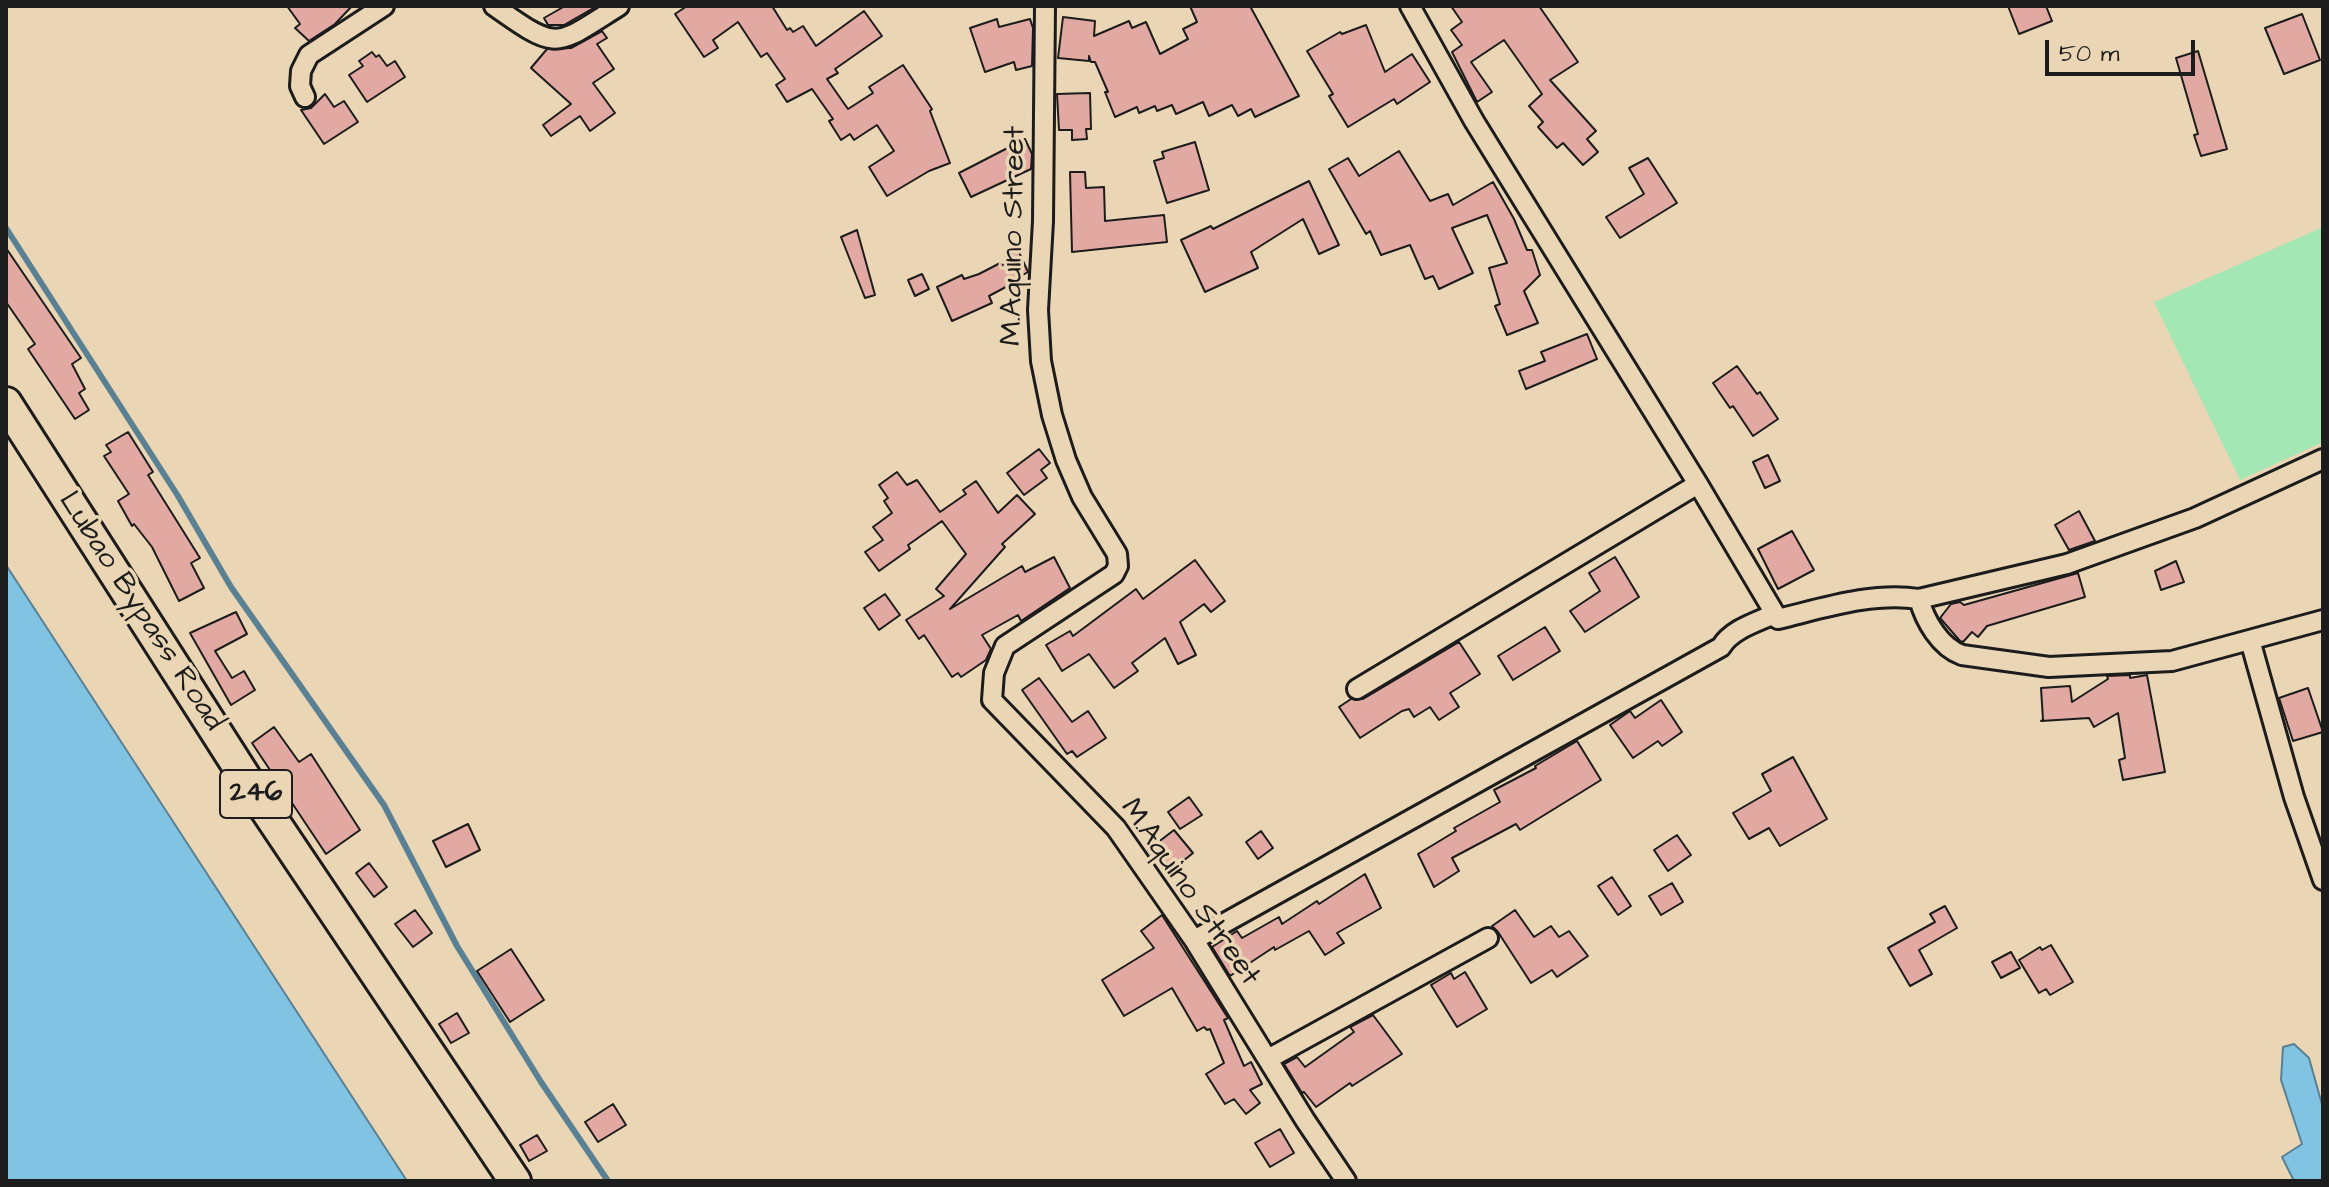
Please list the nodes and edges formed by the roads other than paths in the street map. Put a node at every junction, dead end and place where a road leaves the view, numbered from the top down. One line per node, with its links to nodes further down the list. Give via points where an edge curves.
1 (384, 6): 6 (street, via 309,55 301,71)
2 (494, 6): 3 (street, via 528,30 557,40 568,39)
3 (619, 6)
4 (1045, 6): 17 (street, M.Aquino Street, via 1041,361 1066,460 1082,497 1114,546 1118,566 1114,574 1005,646 994,673 992,700 1116,828)
5 (1410, 6): 9 (street, via 1474,121)
6 (305, 97)
7 (6, 403): 19 (highway, Lubao Bypass Road / 246, via 266,810)
8 (2323, 459): 10 (street, via 2195,518 2067,564)
9 (1698, 484): 11 (street); 14 (street)
10 (1919, 599): 11 (street, via 1894,595); 13 (street, via 1949,650 2049,667 2172,661)
11 (1778, 619): 17 (street, via 1772,615 1744,628 1721,647)
12 (2323, 620): 13 (street)
13 (2250, 640): 15 (street)
14 (1357, 689)
15 (2323, 880)
16 (1488, 938): 18 (street)
17 (1194, 940): 18 (street, M.Aquino Street)
18 (1268, 1059): 20 (street, M.Aquino Street)
19 (515, 1181)
20 (1346, 1181)

